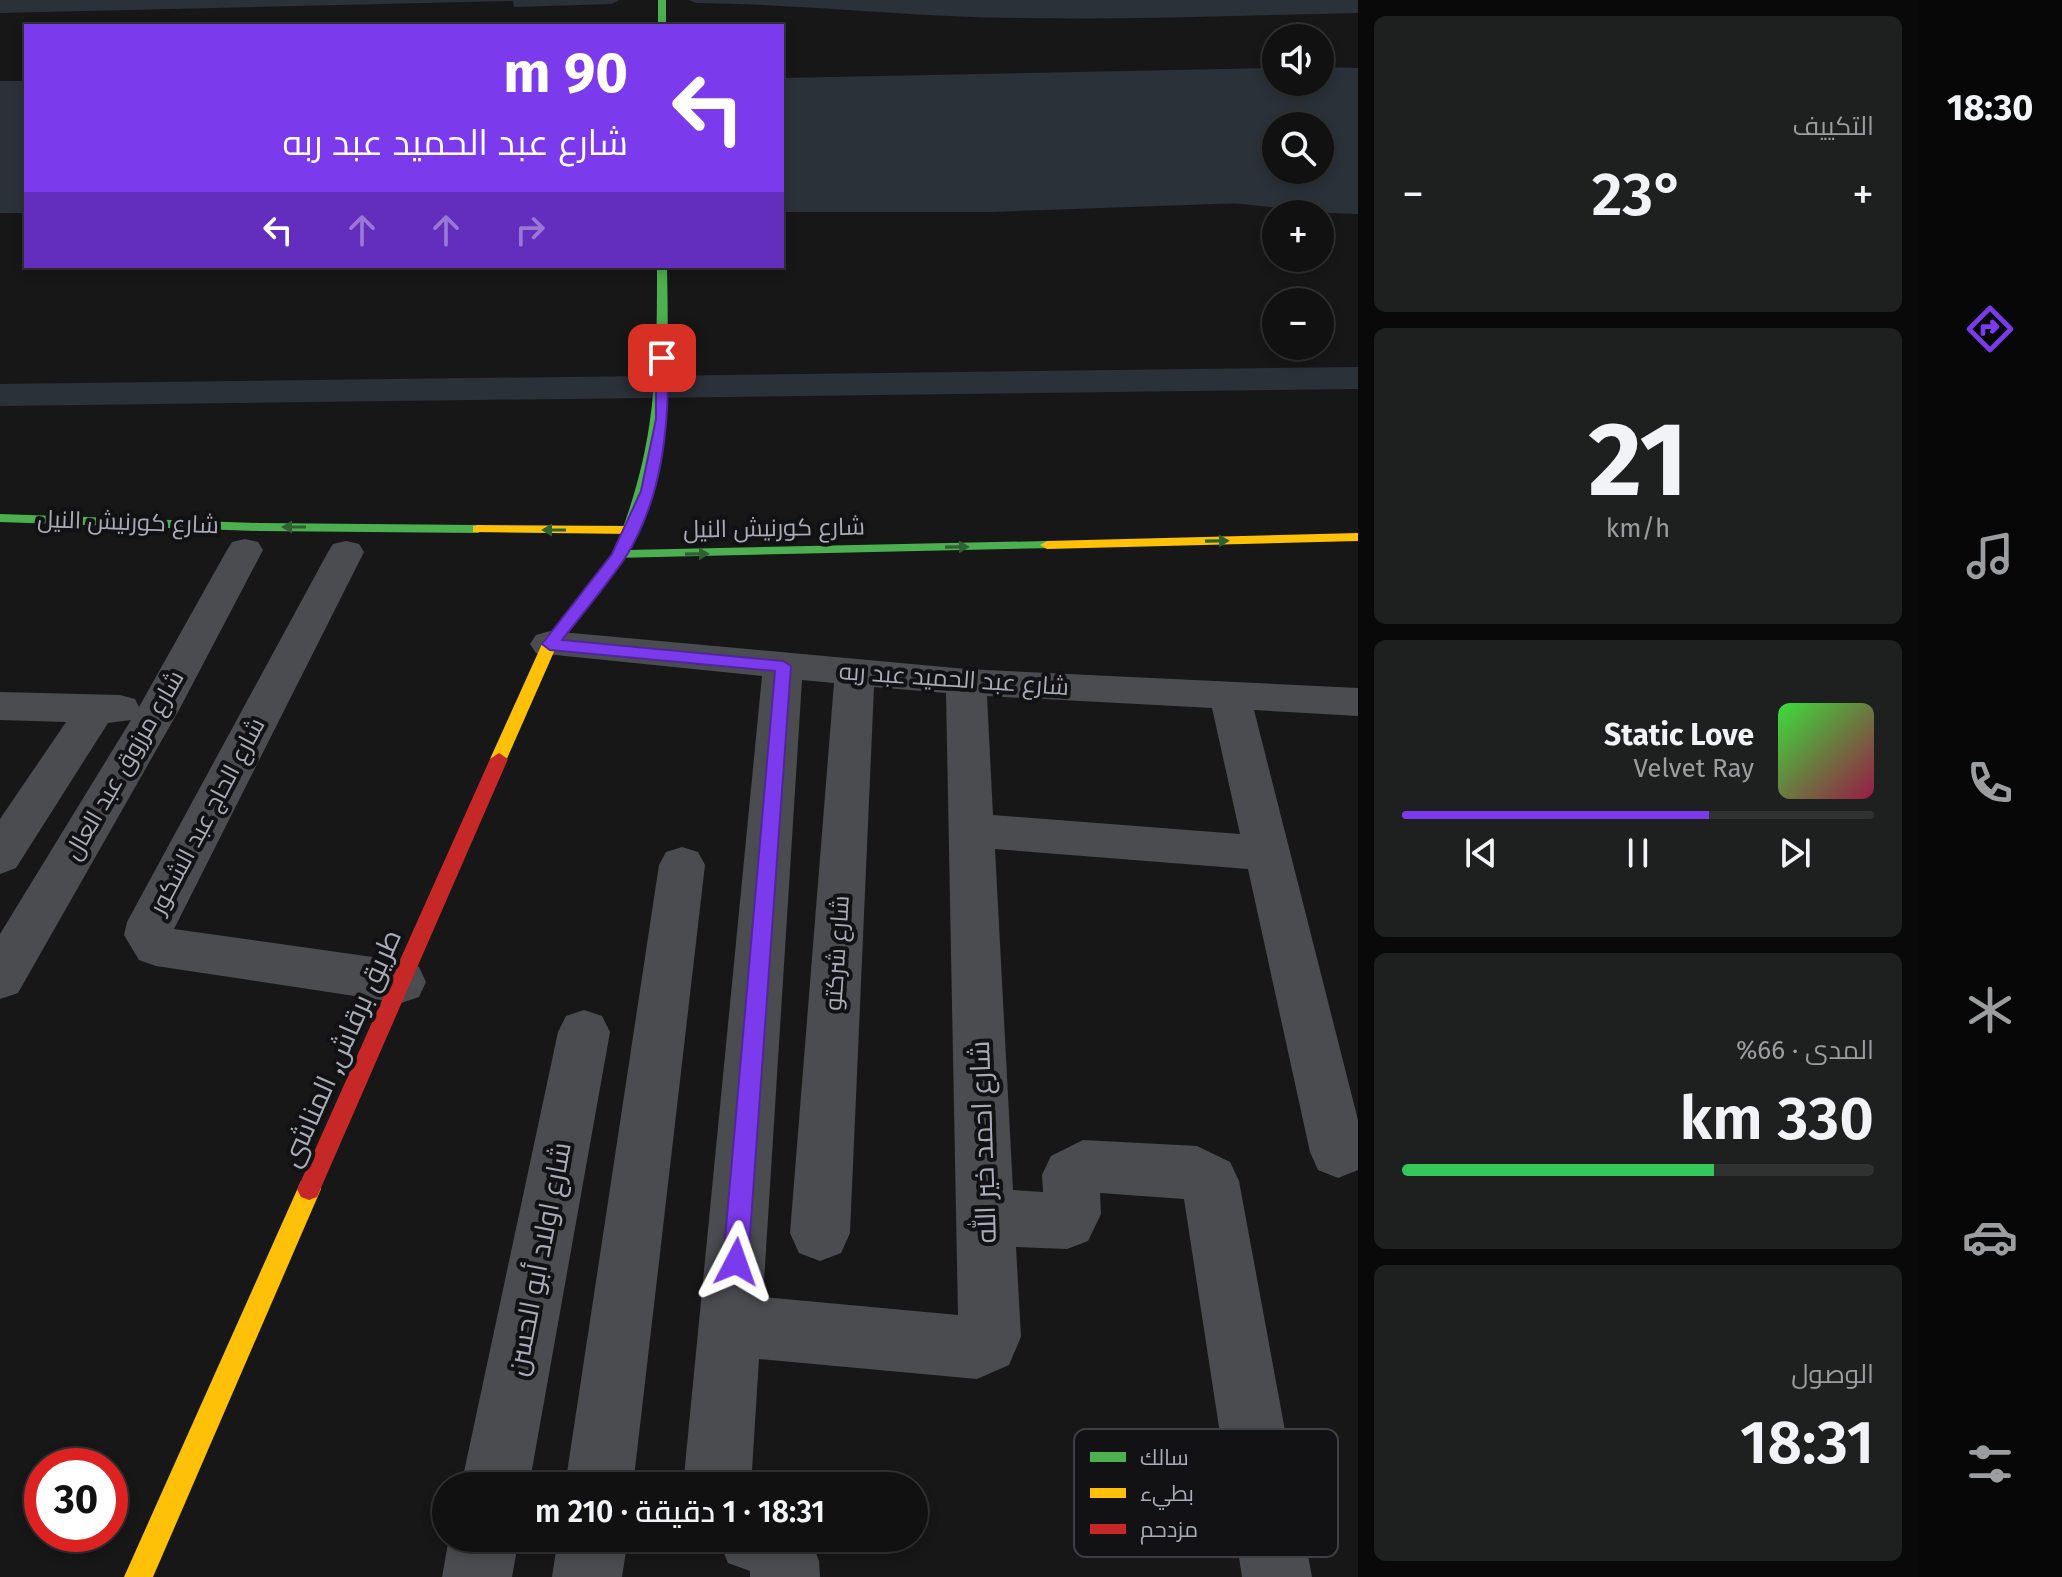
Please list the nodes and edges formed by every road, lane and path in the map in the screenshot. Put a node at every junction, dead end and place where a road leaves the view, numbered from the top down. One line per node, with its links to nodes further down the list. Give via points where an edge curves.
1 (662, 0): 2 (main road)
2 (662, 24)
3 (662, 268): 6 (main road, طريق برقاش, المناشى, via 663,419)
4 (0, 518): 5 (main road, شارع كورنيش النيل)
5 (51, 520): 6 (main road, شارع كورنيش النيل, one-way to 5); 8 (main road)
6 (640, 530): 12 (main road, طريق برقاش, المناشى)
7 (1358, 537): 12 (main road, شارع كورنيش النيل, one-way to 7)
8 (33, 543)
9 (245, 550): 21 (street, شارع مرزوق عبد العال)
10 (346, 552): 27 (street, شارع الحاج عبد الشكور, via 148,935 156,946)
11 (589, 555): 12 (main road, شارع كورنيش النيل)
12 (619, 555): 13 (main road, طريق برقاش, المناشى)
13 (550, 644): 14 (street, شارع عبد الحميد عبد ربه); 27 (main road, طريق برقاش, المناشى)
14 (783, 666): 15 (street, شارع عبد الحميد عبد ربه); 32 (street)
15 (855, 672): 16 (street, شارع عبد الحميد عبد ربه); 31 (street, شارع شركتو)
16 (966, 682): 17 (street, شارع عبد الحميد عبد ربه); 22 (street, شارع احمد خير الله)
17 (1230, 696): 18 (street, شارع عبد الحميد عبد ربه); 23 (street)
18 (1358, 702)
19 (0, 706): 20 (street)
20 (96, 708): 21 (street); 24 (street)
21 (158, 710): 26 (street, شارع مرزوق عبد العال)
22 (971, 830): 23 (street); 30 (street, شارع احمد خير الله)
23 (1267, 853): 29 (street)
24 (0, 856)
25 (682, 865): 35 (street)
26 (0, 978)
27 (401, 982): 41 (main road, طريق برقاش, المناشى)
28 (584, 1032): 34 (street, شارع اولاد أبو الحسن)
29 (1338, 1152)
30 (986, 1217): 32 (street, شارع احمد خير الله, via 991,1326 983,1346); 33 (street, via 1067,1221 1072,1214 1071,1175 1083,1166 1197,1173 1210,1181)
31 (820, 1233)
32 (731, 1325): 36 (street)
33 (1252, 1429)
34 (498, 1472)
35 (601, 1472)
36 (718, 1472)
37 (481, 1552): 42 (street)
38 (591, 1552): 43 (street)
39 (782, 1552): 44 (street)
40 (1274, 1557): 45 (street)
41 (138, 1577)
42 (477, 1577)
43 (587, 1577)
44 (785, 1577)
45 (1277, 1577)

